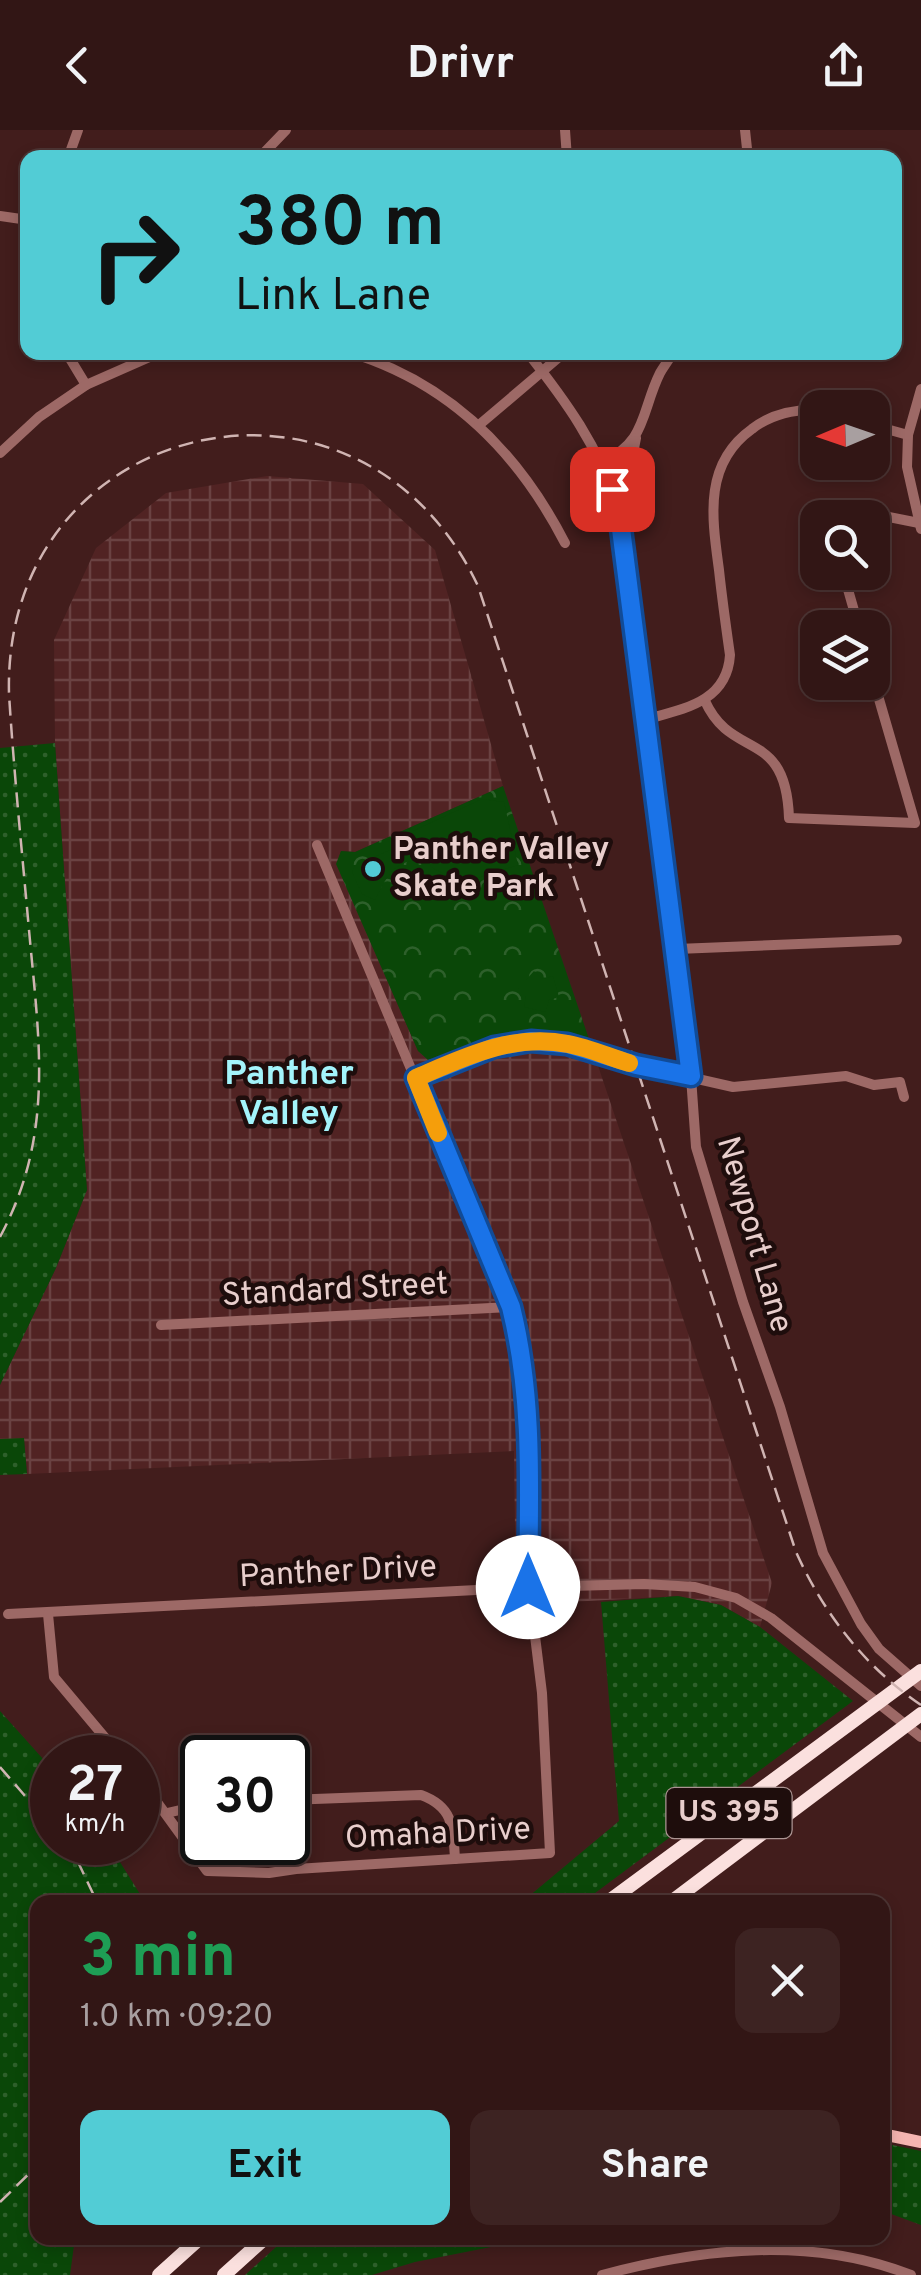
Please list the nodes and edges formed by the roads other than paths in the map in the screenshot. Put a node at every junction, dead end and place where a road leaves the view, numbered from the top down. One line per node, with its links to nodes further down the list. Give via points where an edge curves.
1 (286, 130): 2 (street)
2 (267, 150)
3 (71, 360): 10 (street)
4 (142, 360): 10 (street)
5 (367, 360): 13 (street, via 411,378)
6 (533, 360): 9 (street, Newport Lane)
7 (555, 360): 9 (street)
8 (668, 360): 16 (street)
9 (542, 372): 13 (street); 18 (street, Newport Lane)
10 (86, 384): 17 (street)
11 (921, 388): 15 (street)
12 (800, 411): 23 (street, via 760,423 729,451 716,479 712,519 730,655 722,684)
13 (479, 425): 22 (street, via 533,486)
14 (890, 430): 15 (street)
15 (908, 434): 21 (street, via 906,467)
16 (636, 436): 18 (street); 20 (street)
17 (0, 453)
18 (602, 462): 20 (street, Newport Lane)
19 (890, 519): 21 (street)
20 (620, 521): 25 (street, Newport Lane)
21 (920, 526)
22 (565, 543)
23 (705, 700): 24 (street, via 716,722 773,760 786,784 789,818 914,823); 25 (street)
24 (879, 700)
25 (644, 720): 28 (street, Newport Lane)
26 (317, 845): 30 (street)
27 (897, 940): 28 (street)
28 (676, 949): 29 (street, Newport Lane)
29 (691, 1076): 30 (street, via 531,1041 494,1047); 31 (street, via 734,1087 846,1076 874,1086 900,1082); 38 (street, Newport Lane, via 696,1146 823,1553 870,1636)
30 (416, 1078): 32 (street)
31 (904, 1098)
32 (511, 1307): 33 (street, Standard Street); 34 (street, via 526,1393)
33 (161, 1326)
34 (528, 1587): 36 (street, Panther Drive); 41 (street, Panther Drive, via 662,1584 736,1598 771,1618); 46 (street, Omaha Drive, via 542,1693 550,1854)
35 (8, 1614): 36 (street, Panther Drive)
36 (48, 1614): 40 (street, via 54,1677)
37 (921, 1671): 47 (highway, US 395)
38 (921, 1686)
39 (921, 1714): 48 (highway, US 395)
40 (103, 1735)
41 (921, 1737)
42 (310, 1799): 46 (street, via 421,1795 437,1801 454,1827)
43 (160, 1805): 45 (street, Omaha Drive)
44 (180, 1811): 45 (street)
45 (167, 1814): 46 (street, Omaha Drive, via 208,1871)
46 (455, 1860)
47 (618, 1895)
48 (679, 1895)
49 (890, 2136): 50 (main road)
50 (921, 2142)
51 (192, 2245): 54 (highway)
52 (260, 2245): 53 (highway)
53 (227, 2273)
54 (159, 2275)
55 (602, 2275): 56 (street, via 716,2251 774,2248 853,2257)
56 (912, 2275)

